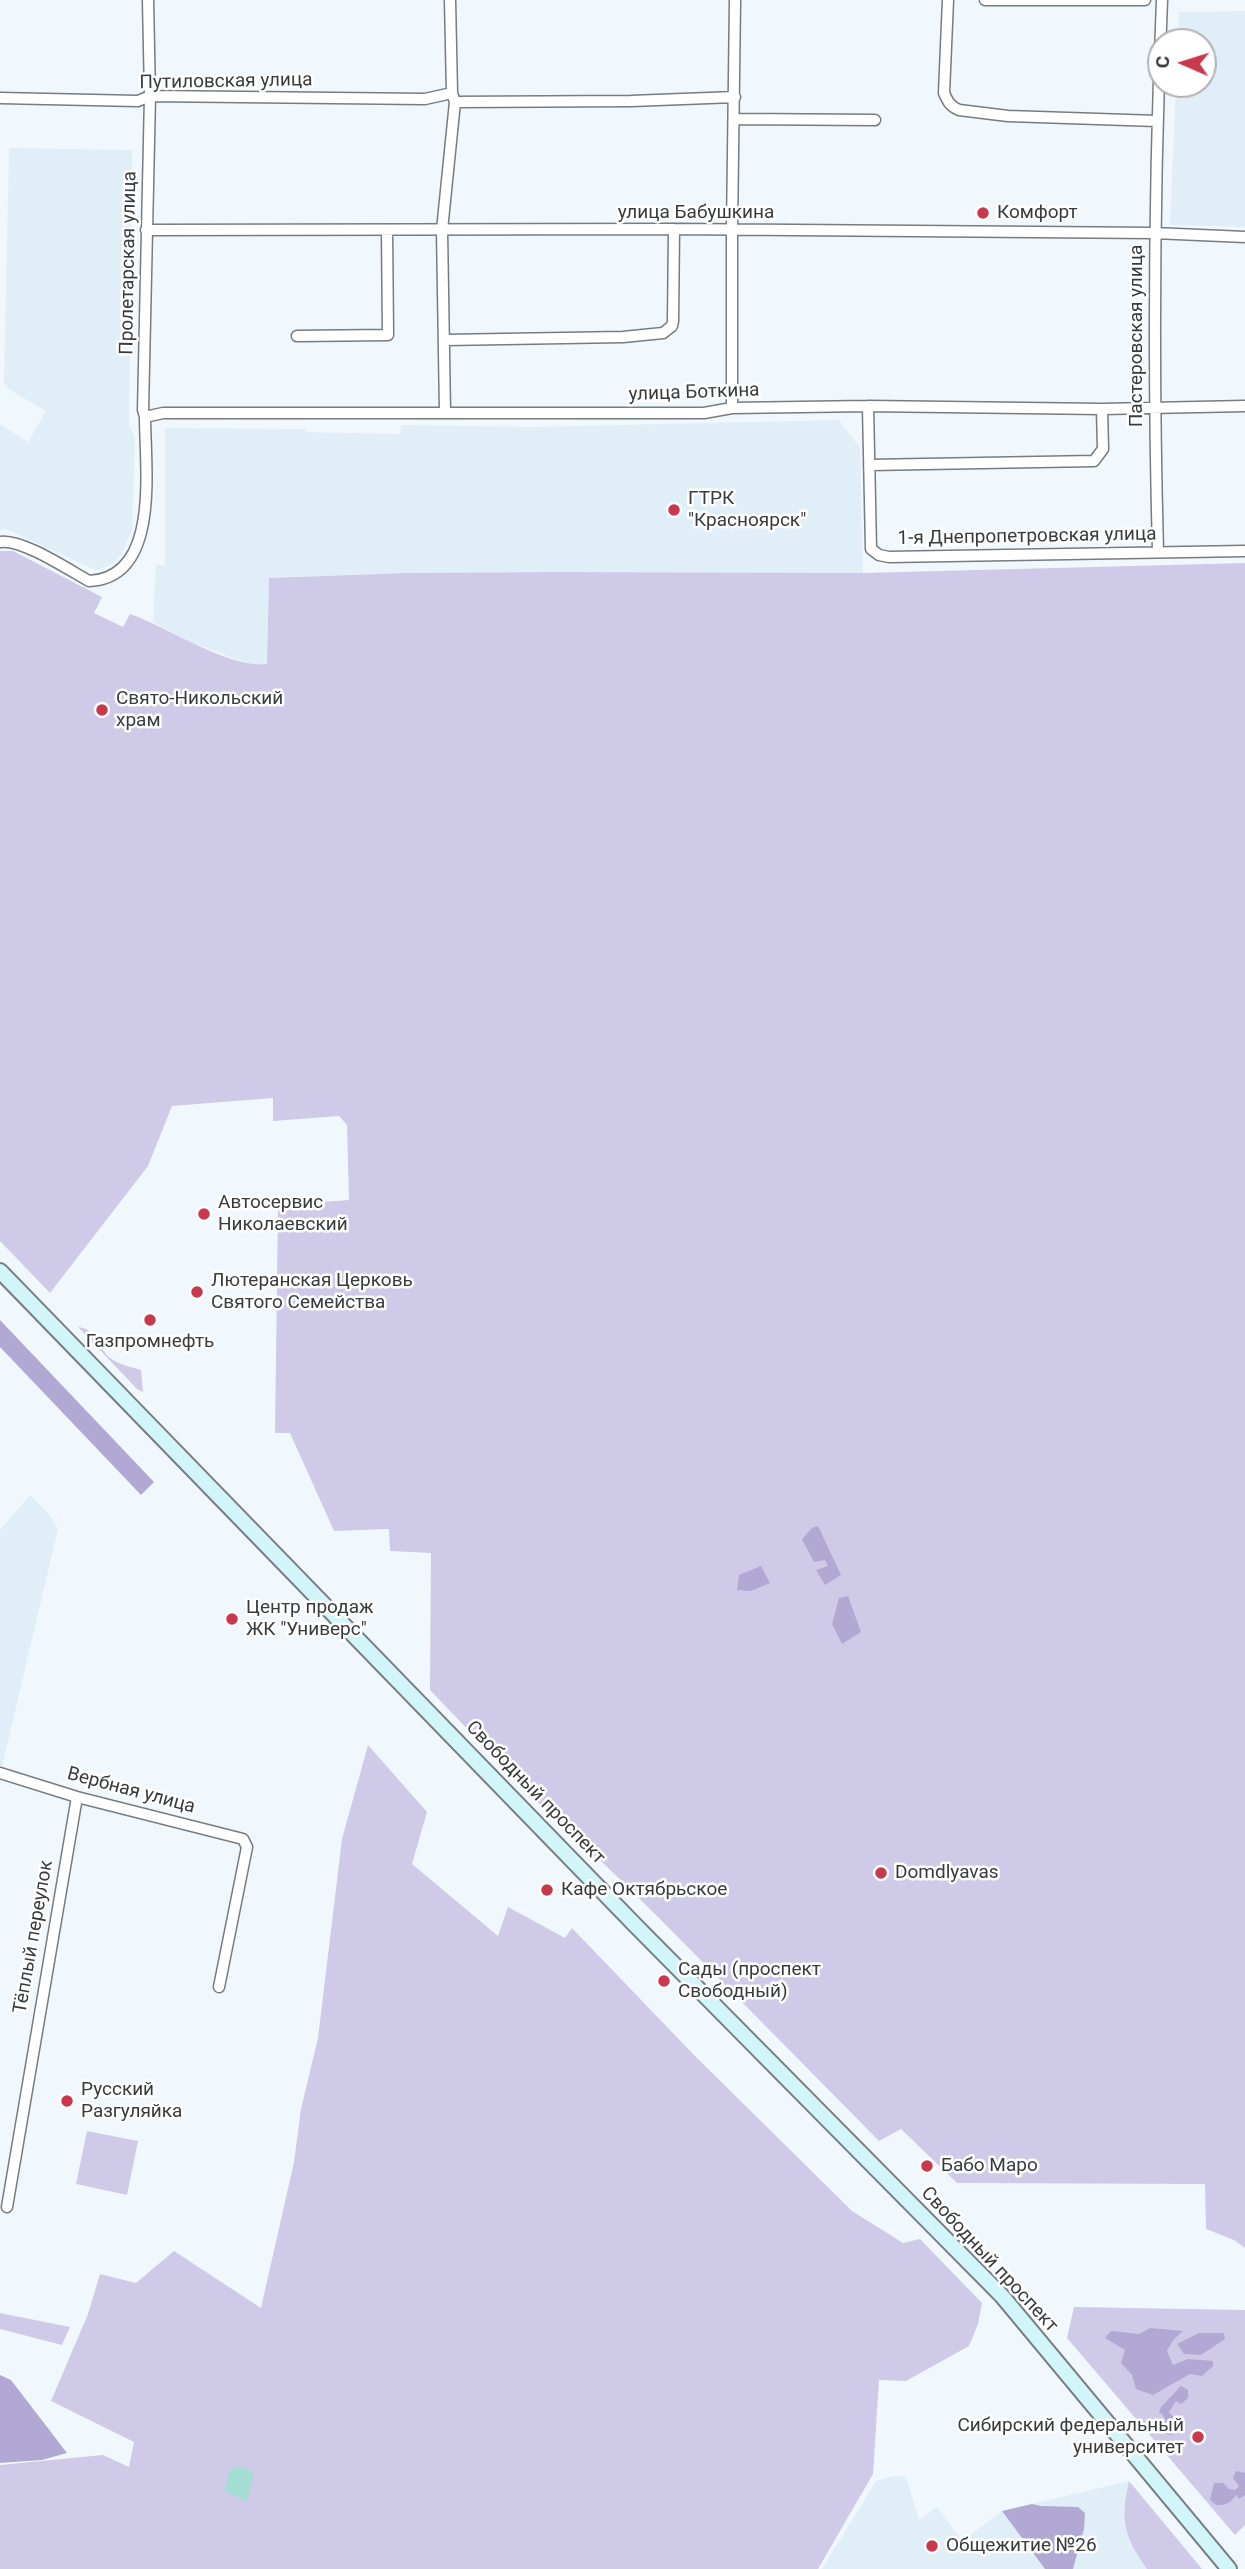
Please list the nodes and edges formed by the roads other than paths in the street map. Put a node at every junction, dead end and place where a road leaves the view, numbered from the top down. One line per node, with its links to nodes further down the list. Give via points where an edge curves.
1 (148, 0): 9 (street, Пролетарская улица)
2 (450, 0): 12 (street)
3 (736, 0): 10 (street)
4 (948, 0): 15 (street, via 944,93 953,107 1008,116)
5 (985, 0): 6 (street)
6 (1015, 0): 7 (street)
7 (1145, 0)
8 (1162, 0): 15 (street, Пастеровская улица)
9 (150, 96): 11 (street, Путиловская улица, via 138,100); 12 (street, Путиловская улица); 17 (street, Пролетарская улица)
10 (735, 97): 12 (street, Путиловская улица, via 631,101); 13 (street)
11 (0, 98)
12 (454, 98): 19 (street)
13 (735, 119): 14 (street); 20 (street)
14 (874, 120)
15 (1157, 121): 21 (street, Пастеровская улица)
16 (674, 229): 19 (street, улица Бабушкина); 20 (street, улица Бабушкина); 24 (street, via 673,321 663,333)
17 (146, 230): 18 (street, улица Бабушкина); 31 (street, Пролетарская улица)
18 (387, 230): 19 (street, улица Бабушкина); 23 (street, via 388,335)
19 (442, 230): 24 (street)
20 (732, 230): 21 (street, улица Бабушкина); 28 (street)
21 (1154, 233): 22 (street, улица Бабушкина); 27 (street, Пастеровская улица)
22 (1245, 237)
23 (297, 336)
24 (446, 340): 30 (street)
25 (868, 406): 28 (street, улица Боткина); 29 (street, улица Боткина); 32 (street, 1-я Днепропетровская улица)
26 (1245, 406): 27 (street, улица Боткина)
27 (1154, 407): 29 (street, улица Боткина); 35 (street, Пастеровская улица)
28 (732, 408): 30 (street, улица Боткина, via 704,413)
29 (1102, 409): 32 (street, via 1103,449 1094,461)
30 (445, 413): 31 (street, улица Боткина)
31 (145, 417): 33 (street, Пролетарская улица, via 144,525 136,549 117,575 89,581 18,544)
32 (869, 465): 35 (street, 1-я Днепропетровская улица, via 871,549 878,555)
33 (0, 542)
34 (1245, 551): 35 (street, 1-я Днепропетровская улица)
35 (1158, 552)
36 (0, 1271): 41 (main road, Свободный проспект, via 1002,2297)
37 (0, 1773): 38 (street, Вербная улица)
38 (77, 1797): 39 (street, Вербная улица, via 243,1839 247,1847); 40 (street, Тёплый переулок)
39 (219, 1987)
40 (7, 2207)
41 (1229, 2569)

